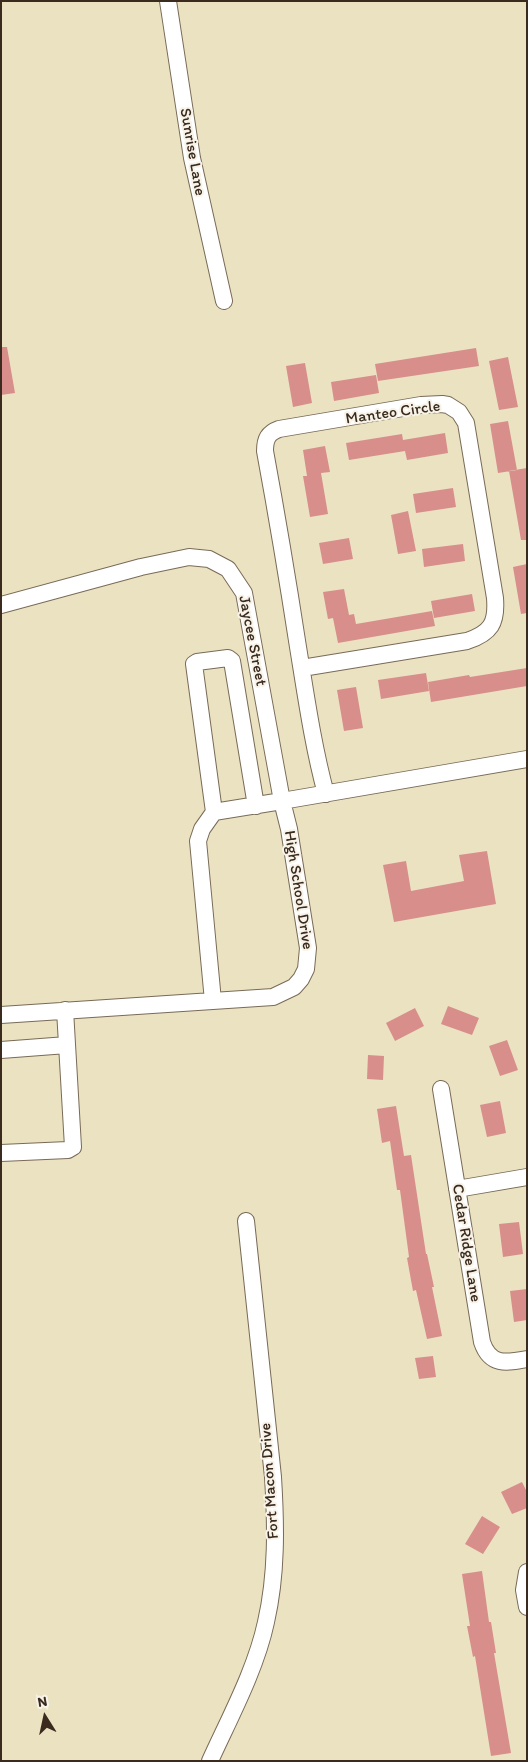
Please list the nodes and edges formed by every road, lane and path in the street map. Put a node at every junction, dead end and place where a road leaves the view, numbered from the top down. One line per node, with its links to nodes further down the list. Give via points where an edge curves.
1 (168, 1): 2 (street, Sunrise Lane, via 192,158)
2 (224, 301)
3 (1, 605): 7 (street, Jaycee Street, via 189,557 209,559 228,568 244,593)
4 (302, 668): 4 (street, Manteo Circle, via 467,641 492,626 496,598 466,423 459,412 448,405 421,406 279,429 267,436 265,451); 6 (street, Manteo Circle)
5 (527, 760): 6 (street)
6 (326, 794): 7 (street)
7 (282, 801): 8 (street); 10 (street, High School Drive, via 305,924 306,969 294,987 274,996)
8 (256, 806): 9 (street); 9 (street, via 232,661 228,658 197,662 194,664)
9 (214, 812): 10 (street, via 198,841)
10 (213, 1001): 11 (street, High School Drive)
11 (65, 1010): 12 (street, High School Drive); 13 (street)
12 (1, 1015)
13 (67, 1045): 14 (street); 16 (street, via 73,1147 68,1150)
14 (1, 1050)
15 (441, 1090): 18 (street, Cedar Ridge Lane)
16 (1, 1153)
17 (527, 1177): 18 (street)
18 (457, 1189): 20 (street, Cedar Ridge Lane, via 485,1349 488,1356 503,1362)
19 (246, 1221): 23 (street, Fort Macon Drive, via 273,1477 275,1552 266,1624 254,1660)
20 (527, 1359)
21 (527, 1572): 22 (street, via 524,1590)
22 (527, 1607)
23 (210, 1761)

